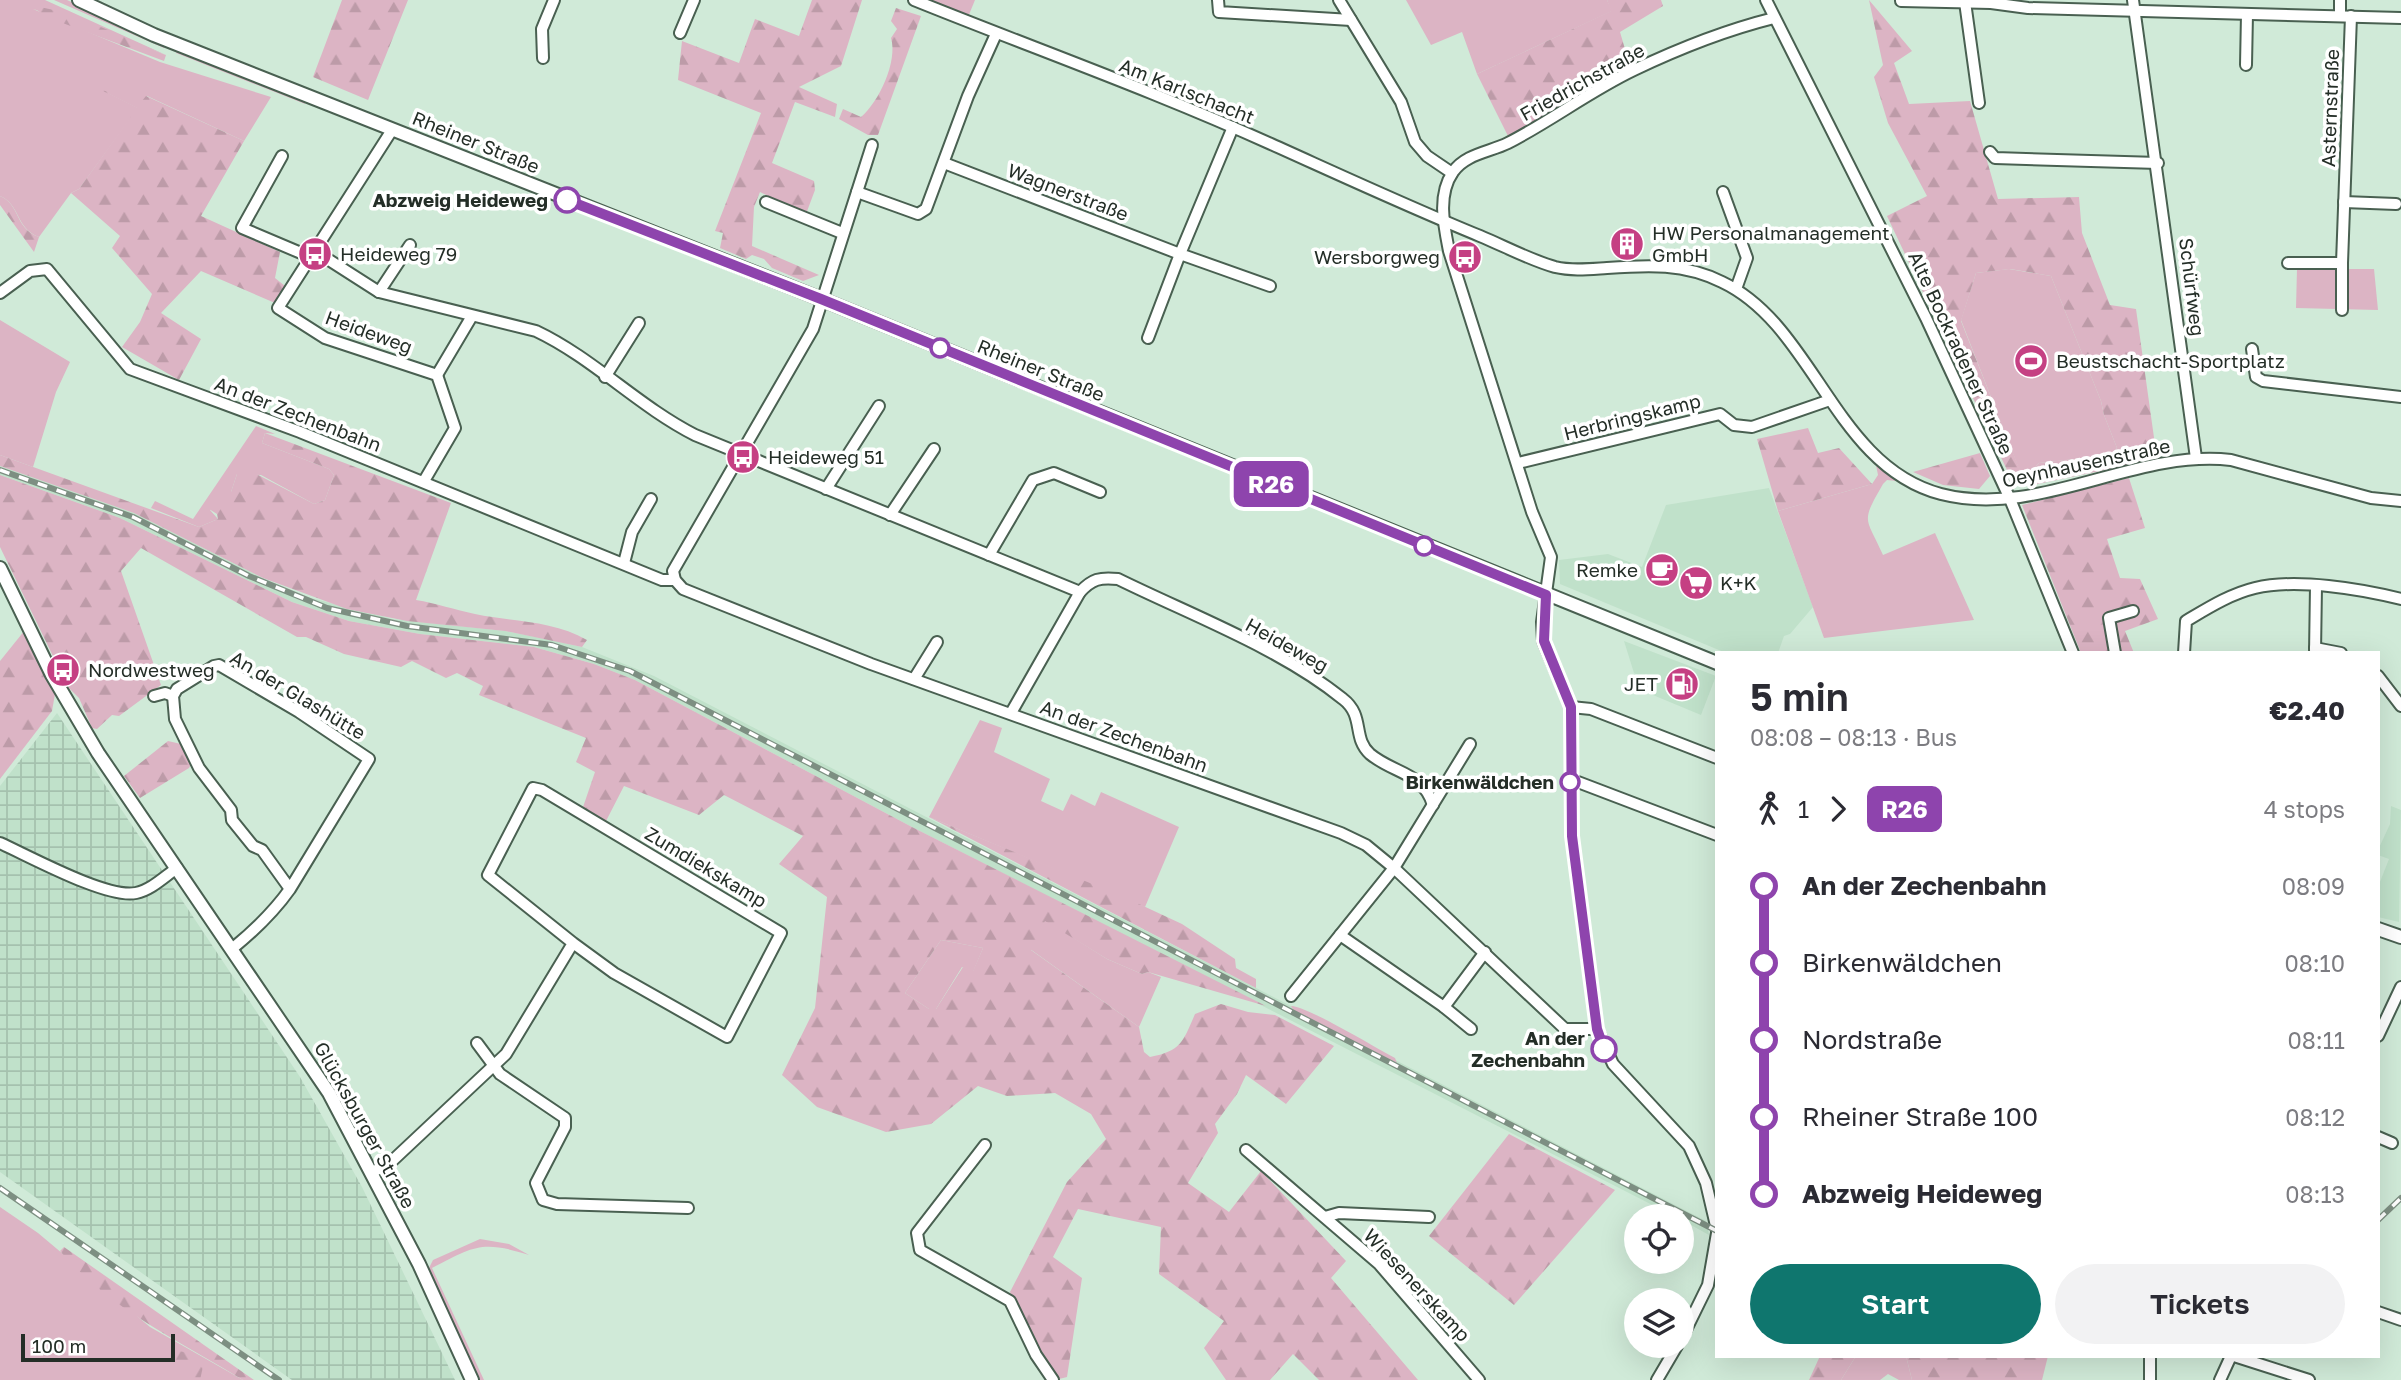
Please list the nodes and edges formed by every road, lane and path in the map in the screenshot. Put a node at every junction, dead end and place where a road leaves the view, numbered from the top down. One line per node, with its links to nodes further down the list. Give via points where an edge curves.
1 (79, 0): 23 (main road, Rheiner Straße, via 154,35)
2 (554, 0): 19 (street, via 542,29)
3 (694, 0): 17 (street)
4 (915, 0): 18 (street, Am Karlschacht)
5 (1217, 0): 16 (street, via 1219,12)
6 (1339, 0): 16 (street)
7 (1766, 0): 14 (street, Alte Bockradener Straße)
8 (2340, 0): 13 (street, Asternstraße)
9 (1901, 1): 10 (street)
10 (1965, 2): 11 (street); 21 (street)
11 (2133, 6): 12 (street); 28 (street, Schürfweg)
12 (2247, 14): 13 (street); 20 (street)
13 (2345, 16): 15 (street); 33 (street, Asternstraße)
14 (1774, 18): 29 (street, Friedrichstraße, via 1726,32 1632,71 1507,143 1464,161); 65 (street, Alte Bockradener Straße, via 1926,318)
15 (2401, 18)
16 (1351, 20): 29 (street, via 1401,102 1415,142)
17 (680, 33)
18 (996, 34): 22 (street, Am Karlschacht); 27 (street)
19 (543, 58)
20 (2246, 65)
21 (1979, 103)
22 (1233, 127): 35 (street, Am Karlschacht); 39 (street)
23 (392, 130): 38 (street, Heideweg); 46 (main road, Rheiner Straße)
24 (872, 145): 30 (street)
25 (1990, 152): 28 (street, via 1995,159)
26 (282, 156): 38 (street, via 242,228 301,253)
27 (944, 163): 30 (street, via 922,213); 39 (street, Wagnerstraße)
28 (2158, 163): 59 (street, Schürfweg)
29 (1452, 173): 35 (street)
30 (857, 192): 36 (street)
31 (1723, 192): 43 (street, via 1747,258)
32 (766, 202): 36 (street)
33 (2344, 202): 34 (street); 41 (street, Asternstraße)
34 (2396, 204)
35 (1443, 221): 43 (street, Oeynhausenstraße, via 1556,267 1676,266); 60 (street)
36 (842, 233): 46 (street)
37 (410, 245): 44 (street)
38 (315, 251): 44 (street); 52 (street, Heideweg, via 278,308 325,338)
39 (1180, 254): 42 (street, Wagnerstraße); 50 (street)
40 (2288, 263): 41 (street)
41 (2342, 263): 47 (street, Asternstraße)
42 (1270, 286)
43 (1736, 289): 55 (street, Oeynhausenstraße, via 1766,312)
44 (379, 292): 48 (street)
45 (0, 293): 61 (street, An der Zechenbahn, via 30,271 47,269 130,369)
46 (821, 299): 58 (street, via 813,329); 74 (main road, Rheiner Straße)
47 (2342, 310)
48 (472, 316): 52 (street); 53 (street, via 556,340)
49 (639, 323): 53 (street)
50 (1147, 338)
51 (2252, 349): 54 (street, via 2256,377 2263,381)
52 (437, 375): 61 (street, via 454,428)
53 (605, 377): 58 (street, via 666,421)
54 (2401, 397)
55 (1830, 400): 60 (street, Herbringskamp, via 1752,427 1734,425 1720,414); 65 (street, Oeynhausenstraße, via 1856,433 1906,478 1938,493)
56 (879, 406): 62 (street)
57 (934, 449): 67 (street)
58 (741, 455): 62 (street); 71 (street, via 673,570)
59 (2196, 458): 65 (street, Oeynhausenstraße); 66 (street, Oeynhausenstraße, via 2231,460 2371,498)
60 (1518, 463): 74 (street, via 1551,557)
61 (424, 481): 69 (street, An der Zechenbahn)
62 (827, 489): 67 (street)
63 (1100, 492): 68 (street, via 1054,473 1033,480)
64 (651, 499): 69 (street, via 632,532)
65 (2010, 499): 79 (street, Alte Bockradener Straße)
66 (2401, 501)
67 (890, 515): 68 (street)
68 (989, 555): 73 (street)
69 (624, 563): 71 (street, An der Zechenbahn, via 662,580)
70 (0, 568): 97 (main road, Glücksburger Straße, via 76,716)
71 (675, 580): 83 (street, An der Zechenbahn, via 683,589)
72 (2316, 586): 75 (street); 78 (street); 81 (street, via 2255,588 2217,603 2186,621)
73 (1080, 592): 89 (street); 93 (street, Heideweg, via 1089,582 1118,579 1313,677 1356,712 1362,743 1370,754 1424,785)
74 (1546, 595): 82 (main road, Rheiner Straße); 88 (street, via 1544,641)
75 (2401, 599)
76 (2133, 611): 80 (street, via 2109,618)
77 (937, 642): 83 (street)
78 (2315, 650)
79 (2072, 651)
80 (2115, 651)
81 (2184, 651)
82 (1715, 662)
83 (914, 679): 89 (street, An der Zechenbahn)
84 (2380, 679): 87 (street)
85 (154, 696): 86 (street)
86 (173, 696): 98 (street, via 175,719 199,768 231,810 232,820 253,846 262,850); 98 (street, An der Glashütte, via 190,679 219,665 369,759)
87 (2401, 706)
88 (1571, 707): 91 (street, via 1591,709); 92 (street)
89 (1011, 713): 96 (street, An der Zechenbahn, via 1341,834 1366,845)
90 (1470, 744): 93 (street)
91 (1715, 757)
92 (1570, 779): 94 (street); 109 (street, via 1577,896)
93 (1433, 805): 96 (street)
94 (1715, 834)
95 (0, 843): 97 (street, via 123,894 147,889)
96 (1394, 867): 100 (street); 104 (street, An der Zechenbahn)
97 (177, 868): 103 (main road, Glücksburger Straße)
98 (290, 889): 103 (street, An der Glashütte, via 264,923)
99 (2380, 930): 101 (main road)
100 (1340, 935): 106 (street); 107 (street)
101 (2401, 937)
102 (573, 943): 102 (street, Zumdiekskamp, via 614,973 727,1037 781,933 533,788 488,875); 112 (street, via 506,1054)
103 (233, 948): 117 (main road, Glücksburger Straße, via 330,1093)
104 (1485, 952): 107 (street); 109 (street, An der Zechenbahn, via 1565,1029)
105 (2401, 987): 110 (street)
106 (1292, 996)
107 (1444, 1007): 108 (street)
108 (1471, 1029)
109 (1597, 1029): 119 (street, via 1613,1064 1689,1146)
110 (2380, 1031)
111 (477, 1043): 112 (street)
112 (493, 1066): 117 (street, via 391,1163); 118 (street, via 565,1118 565,1127 536,1183 543,1200)
113 (2380, 1138): 114 (street)
114 (2392, 1143)
115 (985, 1144): 131 (street, via 917,1233 917,1243 920,1250 1010,1301)
116 (1246, 1150): 120 (street, Wiesenerskamp)
117 (371, 1173): 130 (main road, Glücksburger Straße)
118 (688, 1208)
119 (1715, 1212)
120 (1325, 1217): 121 (street, Wiesenerskamp, via 1339,1213); 132 (street, Wiesenerskamp, via 1378,1264)
121 (1429, 1217)
122 (1715, 1244): 124 (street, via 1708,1286)
123 (2380, 1313): 125 (street)
124 (1694, 1314)
125 (2401, 1320)
126 (1670, 1358): 133 (street)
127 (2150, 1358): 134 (street)
128 (2232, 1358): 135 (street)
129 (2239, 1358): 136 (street)
130 (472, 1380)
131 (1054, 1380)
132 (1479, 1380)
133 (1657, 1380)
134 (2150, 1380)
135 (2220, 1380)
136 (2309, 1380)

